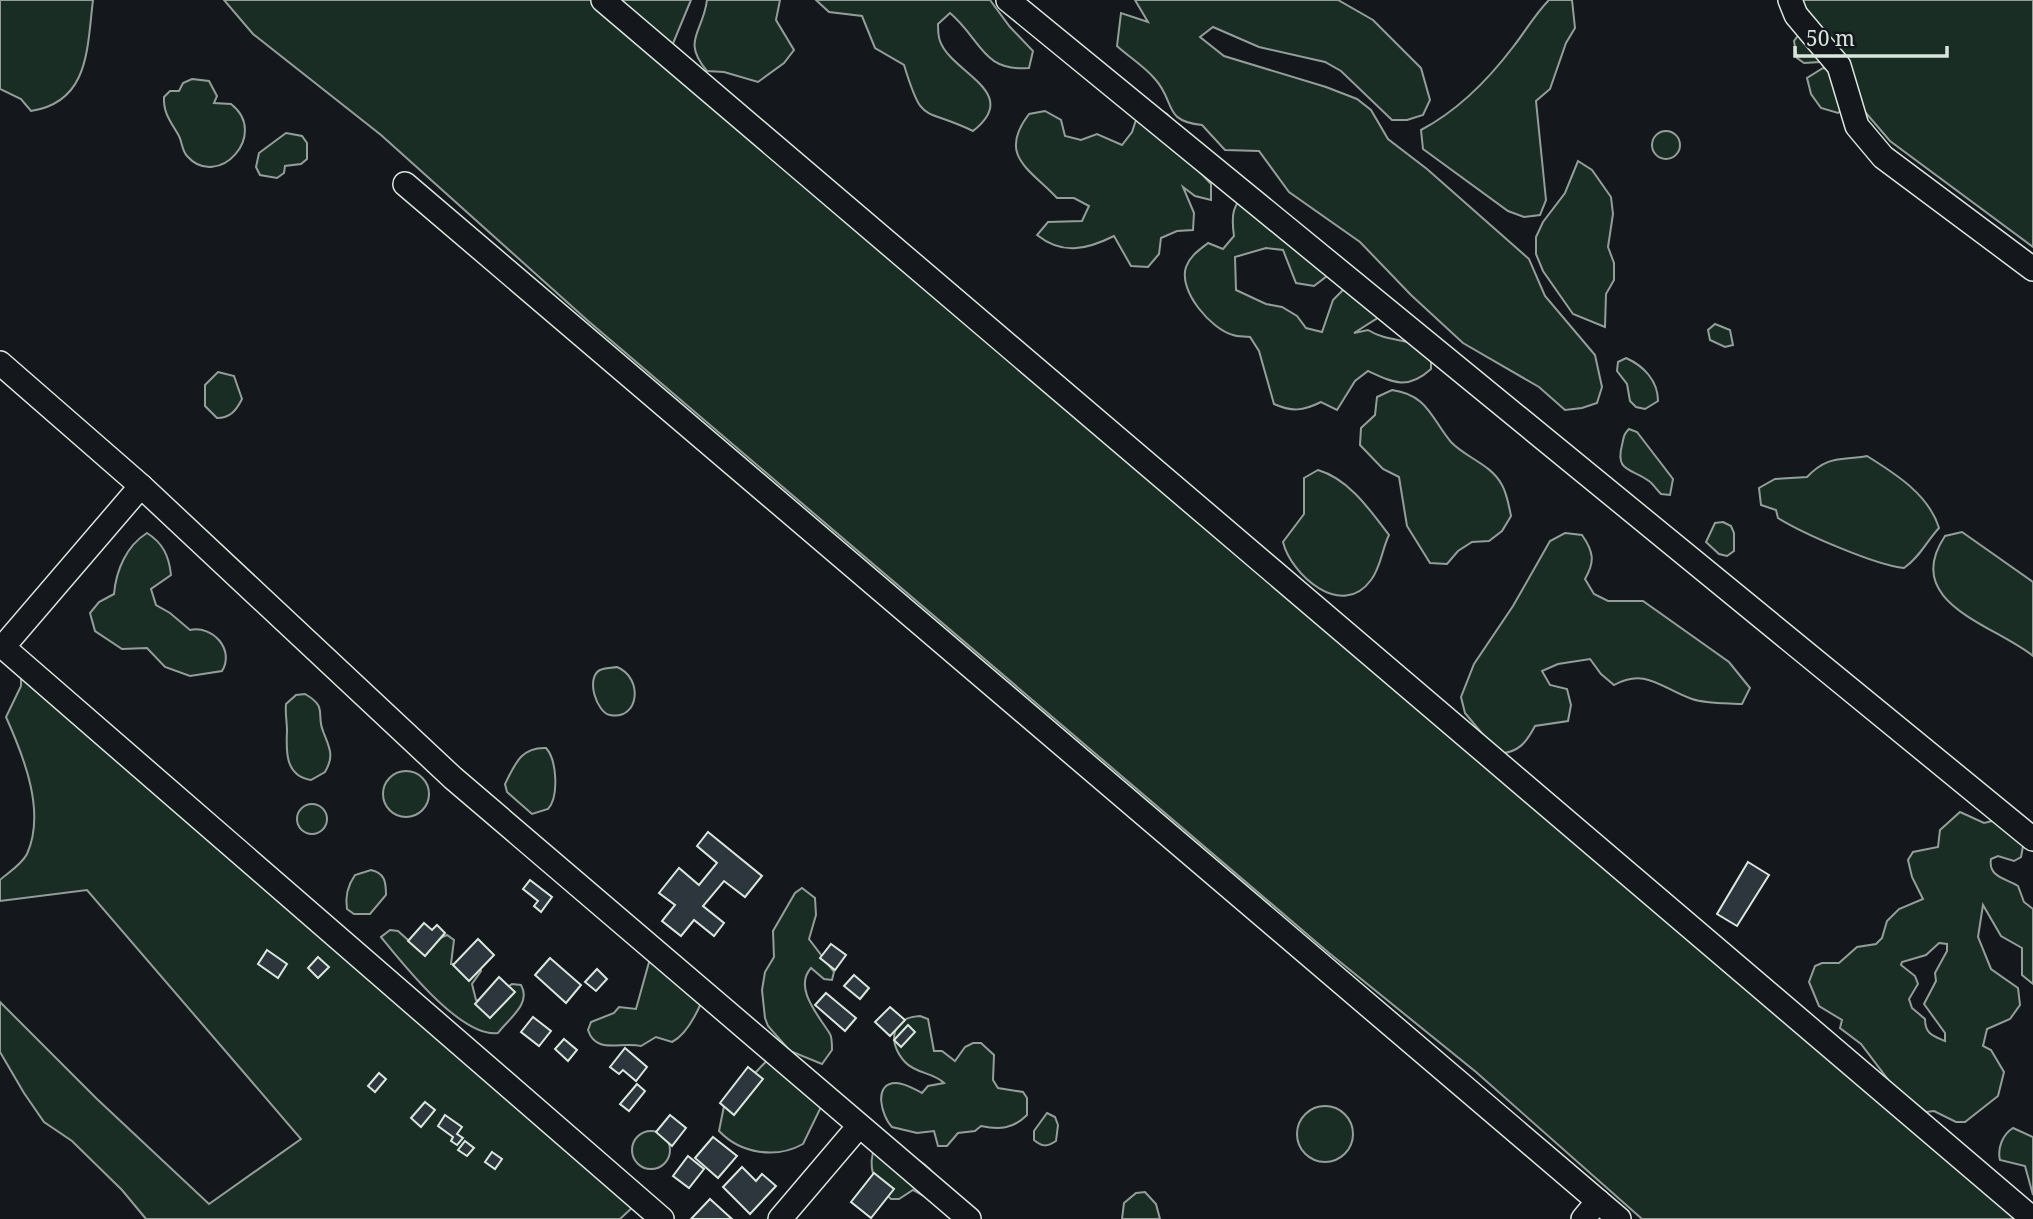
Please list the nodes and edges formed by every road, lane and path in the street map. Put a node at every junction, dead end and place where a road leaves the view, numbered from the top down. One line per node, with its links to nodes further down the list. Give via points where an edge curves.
1 (603, 0): 16 (street)
2 (1008, 0): 8 (street)
3 (1790, 0): 5 (street, via 1796,15 1839,66 1857,126 1883,157)
4 (405, 184): 10 (street)
5 (2033, 269)
6 (0, 363): 7 (street)
7 (141, 486): 9 (street, via 453,778); 11 (street, via 3,647)
8 (2033, 839)
9 (859, 1126): 12 (street); 13 (street)
10 (1598, 1201): 14 (street); 15 (street)
11 (662, 1219)
12 (780, 1219)
13 (969, 1219)
14 (1583, 1219)
15 (1619, 1219)
16 (2033, 1219)

